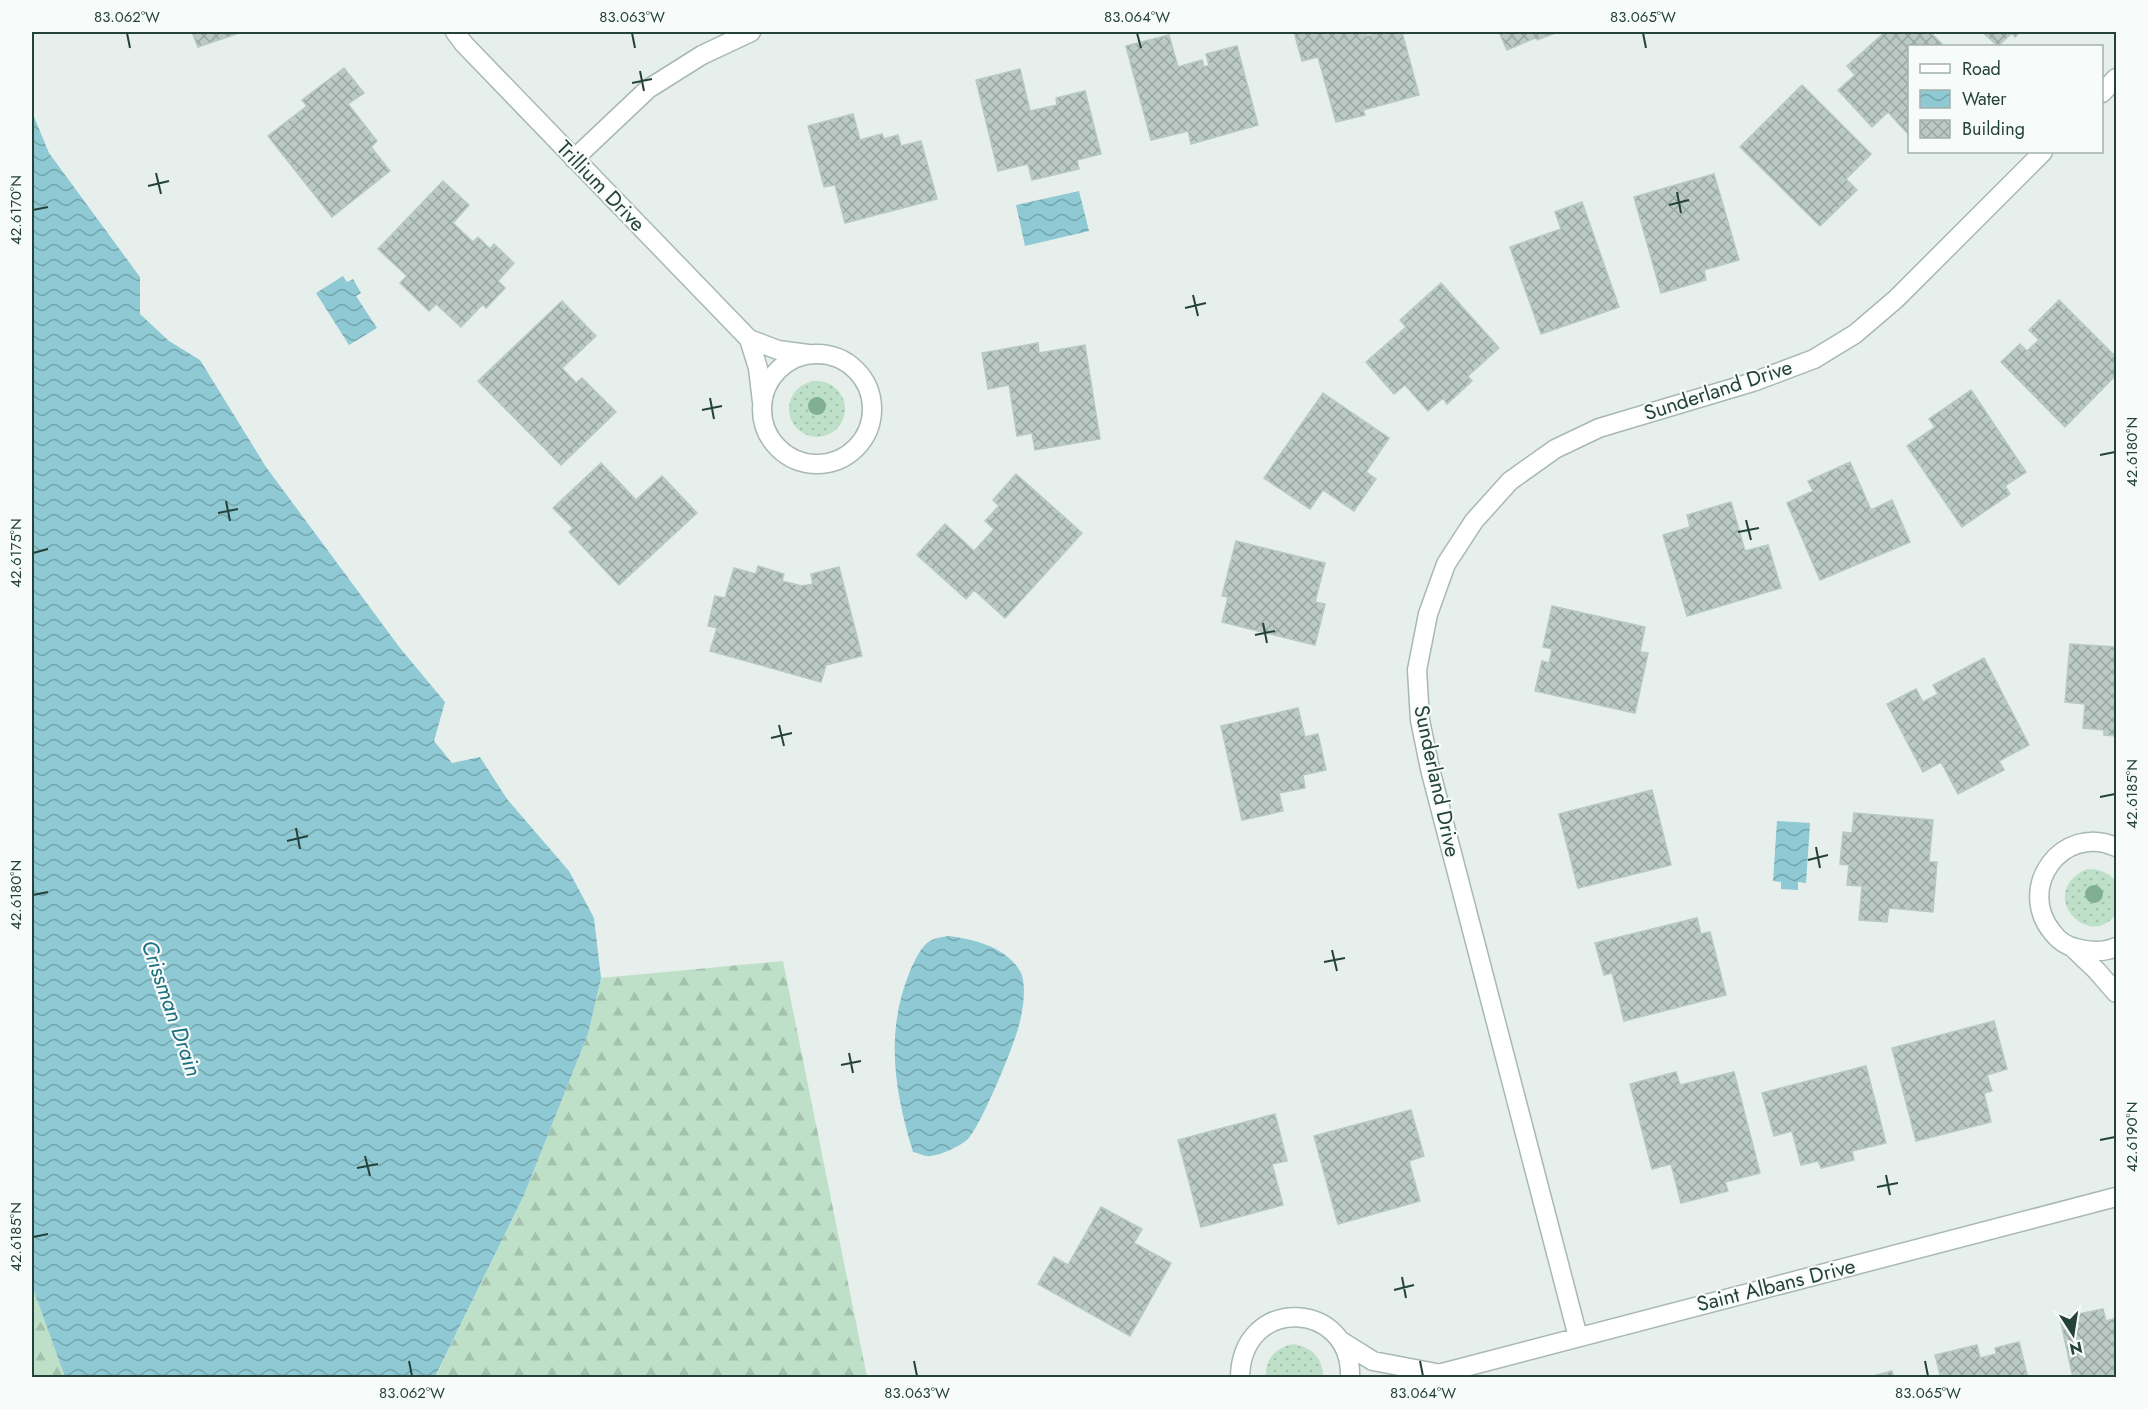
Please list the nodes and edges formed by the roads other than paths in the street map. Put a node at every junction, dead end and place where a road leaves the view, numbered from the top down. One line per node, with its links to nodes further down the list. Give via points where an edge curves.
1 (455, 32): 6 (street, Trillium Drive)
2 (751, 32): 6 (street, via 702,55 648,89)
3 (2116, 78): 4 (street)
4 (2103, 92)
5 (2042, 153): 15 (street, Sunderland Drive, via 1896,299 1855,333 1804,363 1599,428 1555,449 1510,482 1474,521 1446,564 1428,614 1417,670 1420,720)
6 (574, 159): 7 (street, Trillium Drive)
7 (749, 339): 8 (street, Trillium Drive, via 778,350); 9 (street, Trillium Drive)
8 (811, 354): 9 (street, via 778,369 767,384); 9 (street, Trillium Drive, via 829,355 860,373 869,389 872,407 870,425 862,441 832,462 814,465 796,460 780,450 769,436)
9 (762, 402)
10 (2116, 847): 12 (street, via 2089,842 2071,846 2056,856 2045,871 2039,888 2045,924 2056,938)
11 (2116, 946): 12 (street, via 2108,951 2089,952)
12 (2072, 947): 13 (street)
13 (2116, 993)
14 (2116, 1197): 15 (street, Saint Albans Drive)
15 (1578, 1337): 17 (street, Saint Albans Drive)
16 (1341, 1341): 17 (street, Saint Albans Drive, via 1373,1361); 18 (street, Saint Albans Drive, via 1313,1319 1294,1316 1276,1320 1248,1342 1241,1359); 19 (street, via 1349,1358)
17 (1429, 1375)
18 (1240, 1377)
19 (1350, 1377)

